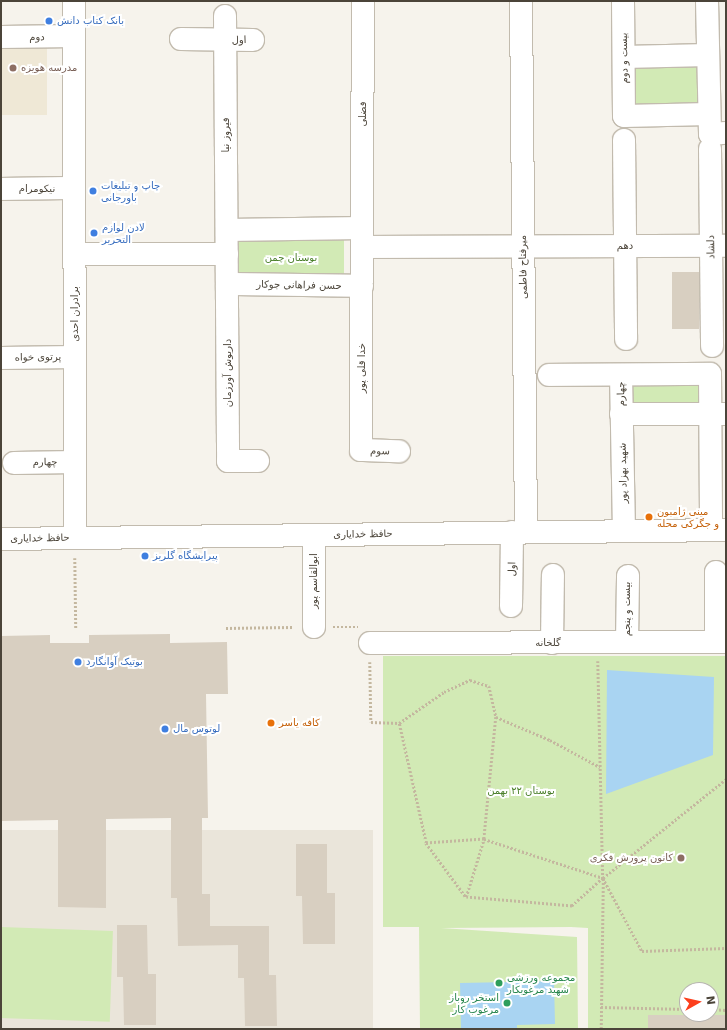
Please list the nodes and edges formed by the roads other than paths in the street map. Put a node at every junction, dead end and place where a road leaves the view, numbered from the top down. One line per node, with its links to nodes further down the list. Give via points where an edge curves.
1 (74, 1): 7 (street, برادران احدی)
2 (363, 1): 21 (street, فضلی)
3 (521, 1): 24 (street, میرفتاح فاطمی)
4 (623, 1): 13 (street, بیست و دوم)
5 (707, 1): 12 (street)
6 (225, 16): 11 (street, فیروز نیا)
7 (74, 36): 8 (street, دوم); 18 (street, برادران احدی)
8 (1, 37)
9 (181, 39): 11 (street)
10 (253, 40): 11 (street, اول)
11 (225, 41): 20 (street, فیروز نیا)
12 (708, 55): 13 (street); 14 (street)
13 (624, 57): 14 (street, بیست و دوم, via 624,116)
14 (709, 114): 15 (street, via 710,134)
15 (726, 133)
16 (624, 140): 22 (street)
17 (710, 149): 23 (street, دلشاد)
18 (74, 188): 19 (street, نیکومرام); 25 (street, برادران احدی)
19 (1, 189)
20 (227, 230): 21 (street); 26 (street)
21 (362, 238): 24 (street); 28 (street)
22 (626, 246): 23 (street, دهم); 24 (street, دهم); 29 (street)
23 (718, 246): 30 (street, دلشاد)
24 (523, 247): 44 (street, میرفتاح فاطمی)
25 (74, 254): 26 (street); 31 (street, برادران احدی)
26 (227, 254): 27 (street)
27 (227, 284): 28 (street, حسن فراهانی جوکار); 39 (street, داریوش آورزمان, via 228,461)
28 (362, 286): 37 (street, خدا قلی پور)
29 (626, 339)
30 (712, 346)
31 (75, 357): 32 (street, پرتوی خواه); 40 (street, برادران احدی)
32 (1, 358)
33 (621, 375): 34 (street); 35 (street, چهارم); 36 (street, چهارم, via 710,374)
34 (549, 376)
35 (621, 414): 36 (street, چهارم); 43 (street, شهید بهزاد پور)
36 (718, 414): 42 (street)
37 (361, 450): 38 (street, سوم)
38 (399, 451)
39 (258, 461)
40 (75, 462): 41 (street, چهارم); 46 (street, برادران احدی)
41 (14, 463)
42 (718, 530): 43 (street, حافظ خدایاری)
43 (624, 531): 44 (street, حافظ خدایاری)
44 (519, 532): 45 (street, حافظ خدایاری); 51 (street, اول)
45 (314, 535): 46 (street, حافظ خدایاری); 52 (street, ابوالقاسم پور)
46 (75, 538): 47 (street, حافظ خدایاری)
47 (1, 539)
48 (716, 572): 54 (street)
49 (553, 575): 55 (street)
50 (628, 576): 53 (street, بیست و پنجم)
51 (511, 606)
52 (314, 627)
53 (627, 642): 54 (street, گلخانه); 55 (street, گلخانه)
54 (721, 642)
55 (552, 643): 56 (street, گلخانه)
56 (370, 644)

